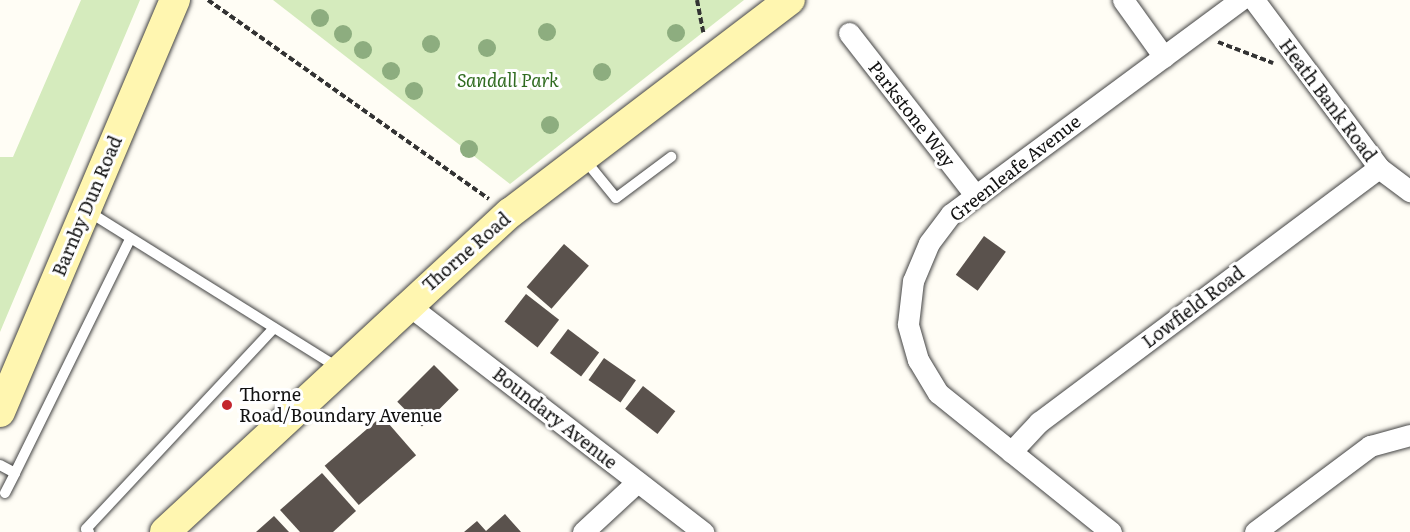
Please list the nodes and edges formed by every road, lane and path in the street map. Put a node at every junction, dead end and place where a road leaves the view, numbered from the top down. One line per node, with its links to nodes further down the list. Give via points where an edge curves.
1 (175, 0): 18 (street, Barnby Dun Road)
2 (208, 0): 19 (path)
3 (697, 0): 8 (path)
4 (790, 0): 13 (street, Thorne Road)
5 (1123, 0): 11 (street)
6 (1240, 0): 10 (street, Greenleafe Avenue)
7 (1254, 0): 12 (street, Heath Bank Road)
8 (703, 32)
9 (849, 33): 17 (street, Parkstone Way)
10 (1196, 33): 11 (street, Greenleafe Avenue); 12 (path)
11 (1164, 57): 17 (street, Greenleafe Avenue)
12 (1315, 81): 15 (street, Heath Bank Road)
13 (583, 157): 14 (lane, via 616,198); 19 (street, Thorne Road)
14 (671, 157)
15 (1379, 168): 16 (street, Heath Bank Road); 26 (street, Lowfield Road, via 1039,422)
16 (1410, 191)
17 (975, 195): 26 (street, Greenleafe Avenue, via 929,243 913,281 908,324 918,360 938,393)
18 (86, 210): 20 (lane); 24 (street, Barnby Dun Road)
19 (510, 213): 21 (street, Thorne Road)
20 (130, 239): 22 (lane); 28 (lane)
21 (407, 304): 23 (street, Thorne Road); 29 (street, Boundary Avenue)
22 (274, 328): 23 (lane); 31 (lane)
23 (339, 368): 32 (street, Thorne Road)
24 (0, 412)
25 (1410, 435): 36 (street, via 1370,446)
26 (1011, 452): 35 (street, Greenleafe Avenue)
27 (0, 465): 28 (lane)
28 (15, 473): 30 (lane)
29 (637, 482): 33 (street); 34 (street, Boundary Avenue)
30 (5, 493)
31 (86, 531)
32 (165, 532)
33 (584, 532)
34 (703, 532)
35 (1111, 532)
36 (1255, 532)

